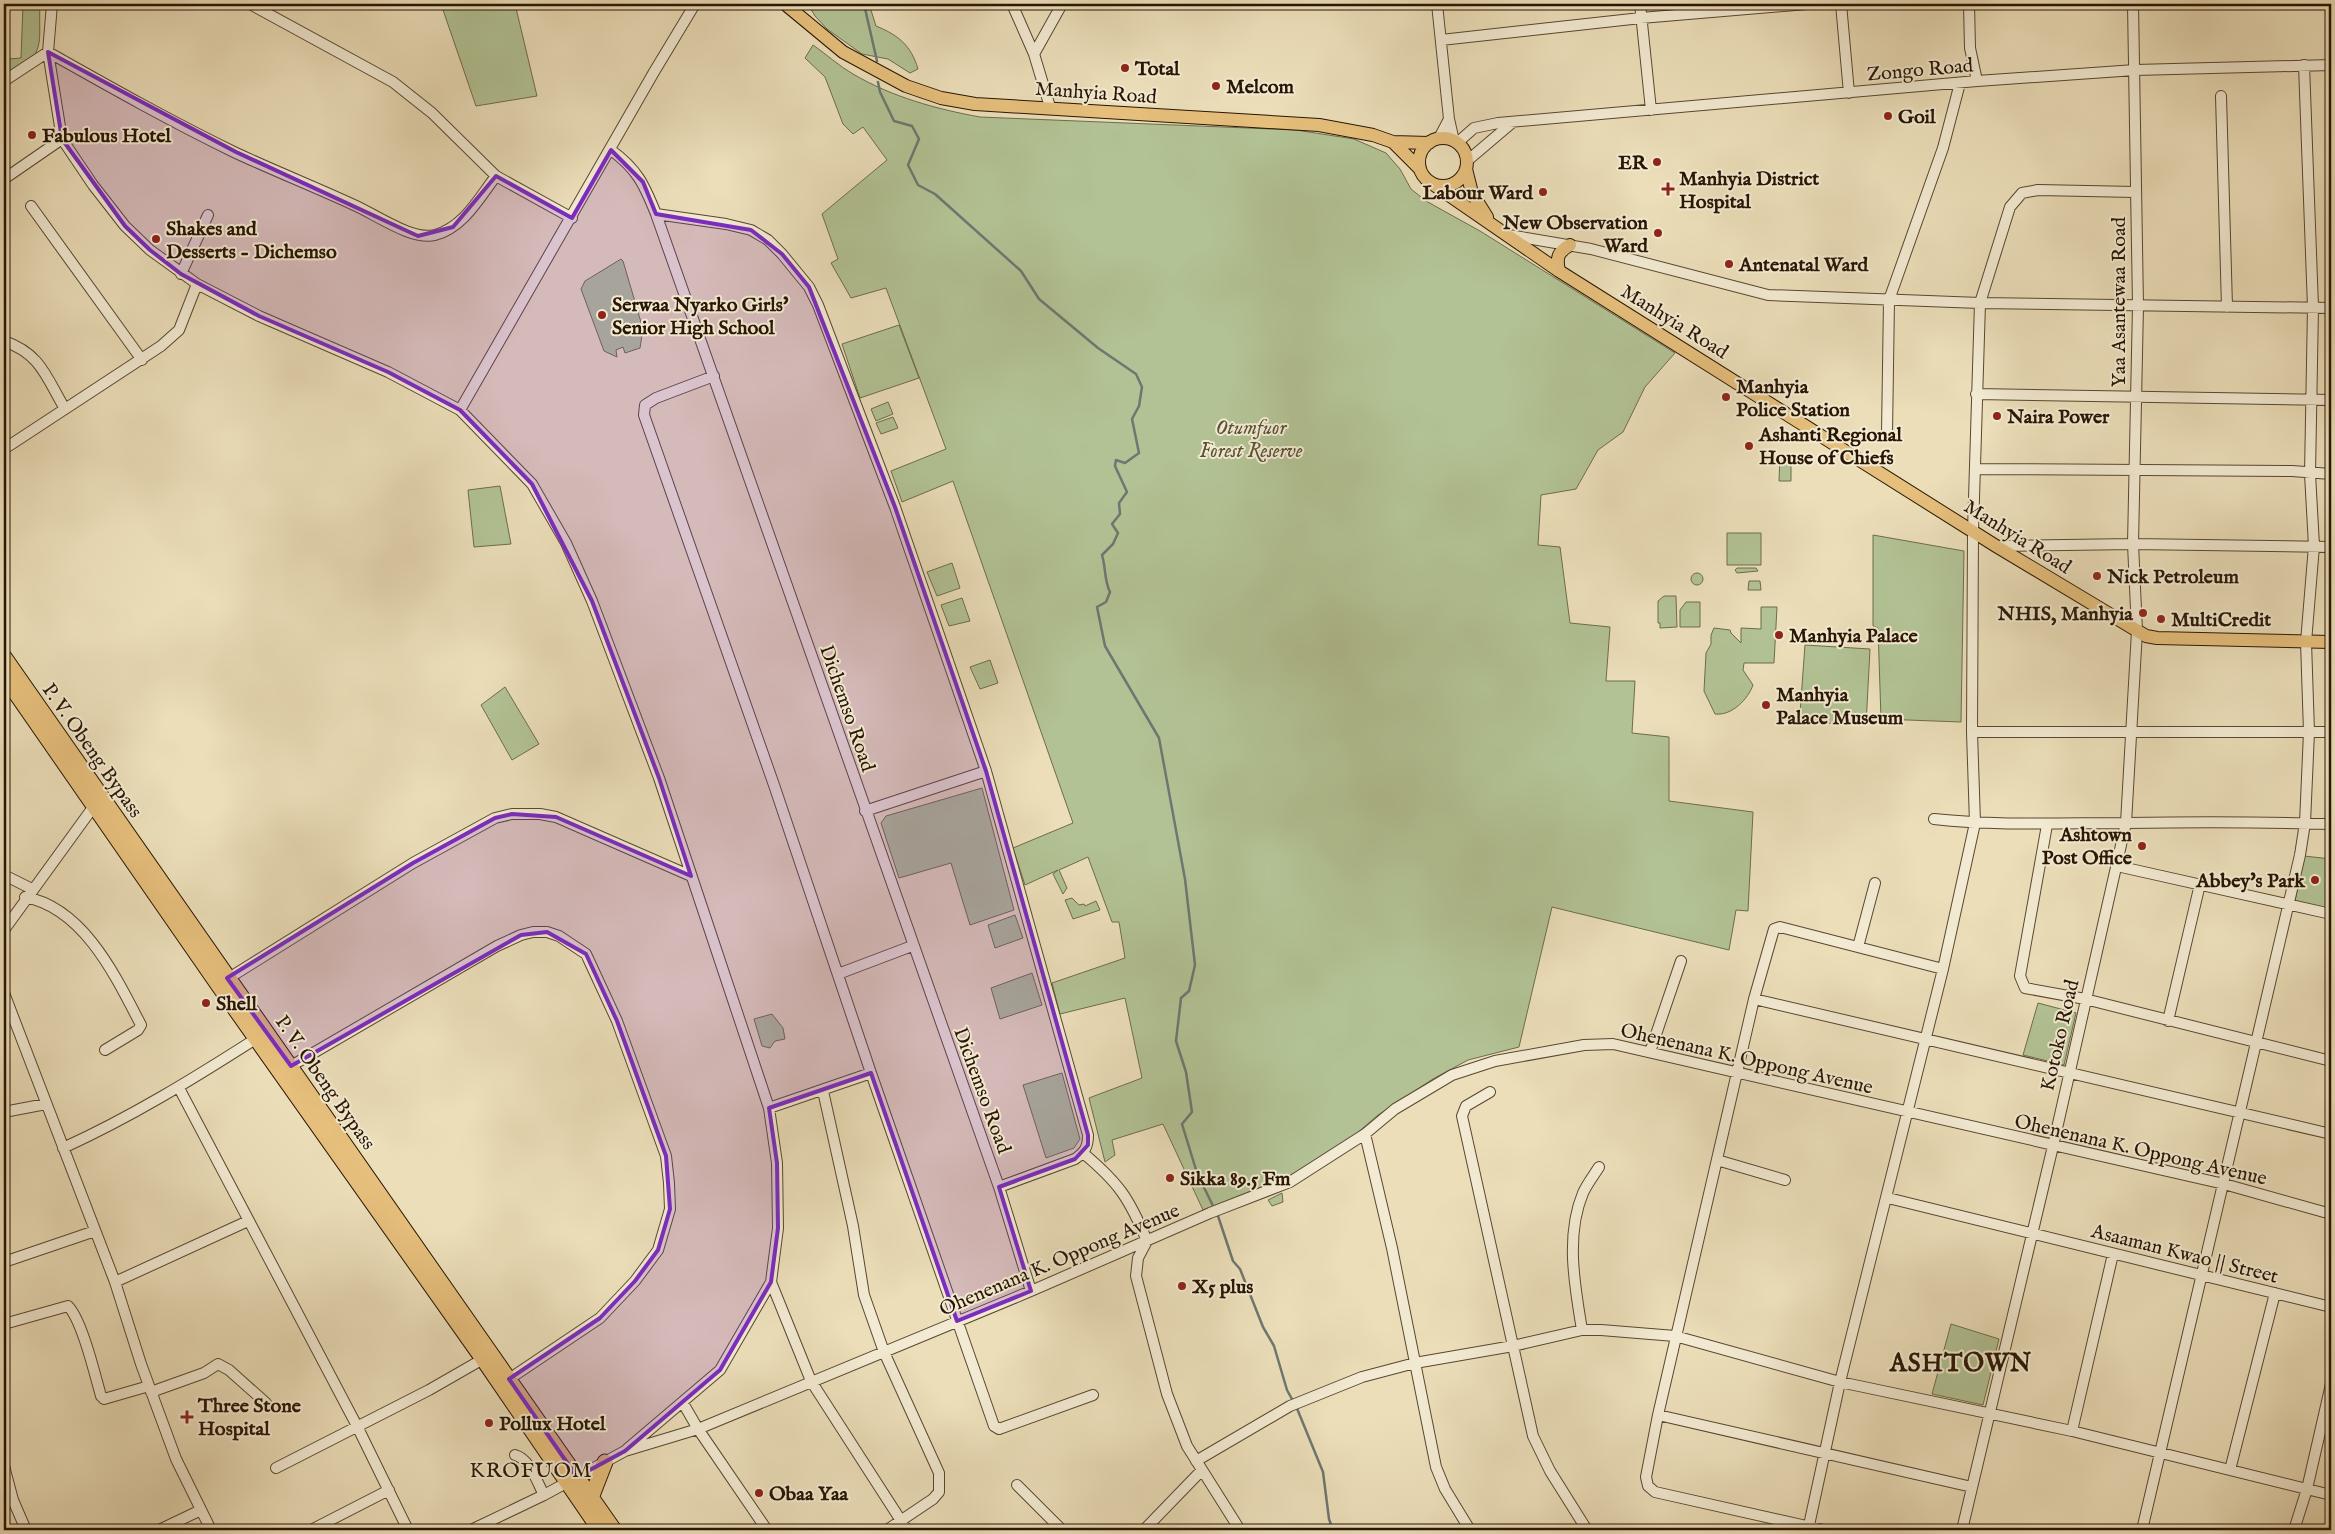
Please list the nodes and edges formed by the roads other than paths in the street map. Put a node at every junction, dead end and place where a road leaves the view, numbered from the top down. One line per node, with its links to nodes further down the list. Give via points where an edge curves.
1 (52, 4): 15 (street)
2 (250, 4): 36 (street, via 393,82 432,113)
3 (695, 4): 33 (street)
4 (785, 4): 25 (main road, Manhyia Road, via 842,52 906,86 940,98 975,104)
5 (1012, 4): 16 (street)
6 (1062, 4): 16 (street)
7 (1437, 4): 14 (street)
8 (1640, 4): 13 (street)
9 (1807, 4): 13 (street)
10 (1841, 4): 23 (street)
11 (1969, 4): 21 (street, via 1970,48)
12 (2133, 4): 19 (street, Yaa Asantewaa Road)
13 (1641, 18): 14 (street); 26 (street)
14 (1441, 40): 27 (street)
15 (48, 52): 20 (street); 29 (street); 36 (street, via 236,152 418,236 434,235 453,227 469,212)
16 (1034, 54): 25 (street)
17 (2304, 65): 18 (street, Zongo Road); 19 (street, Zongo Road); 53 (street)
18 (2331, 65)
19 (2135, 70): 21 (street, Zongo Road); 38 (street, Yaa Asantewaa Road)
20 (4, 81)
21 (1977, 82): 22 (street, Zongo Road)
22 (1960, 83): 23 (street, Zongo Road); 49 (street, via 1943,148)
23 (1849, 93): 26 (street, Zongo Road)
24 (2221, 96): 52 (street)
25 (1050, 107): 31 (main road, Manhyia Road, via 1319,125)
26 (1651, 110): 28 (street, Zongo Road)
27 (1449, 119): 30 (street); 32 (street)
28 (1514, 122): 32 (street, Zongo Road, via 1474,128); 34 (street)
29 (62, 139): 37 (street); 47 (street, via 126,226)
30 (1434, 140): 31 (main road); 32 (main road); 35 (main road, via 1420,154)
31 (1393, 142): 35 (main road, Manhyia Road)
32 (1455, 142): 34 (main road, via 1462,148)
33 (611, 150): 40 (street, Dichemso Road, via 628,162 643,182); 42 (street)
34 (1466, 165): 35 (main road, via 1456,182 1449,185 1441,186); 43 (main road, via 1478,204)
35 (1423, 174): 43 (main road, Manhyia Road, via 1436,188)
36 (496, 176): 42 (street)
37 (4, 179)
38 (2135, 192): 50 (street, via 2038,190 2022,193 2010,208); 51 (street, Yaa Asantewaa Road)
39 (31, 206): 56 (street)
40 (656, 214): 57 (street, Dichemso Road); 84 (street, via 751,230 768,240 809,287 894,507)
41 (208, 215): 47 (street)
42 (572, 218): 63 (street)
43 (1494, 224): 44 (main road, Manhyia Road)
44 (1509, 235): 45 (street); 46 (main road, Manhyia Road)
45 (1570, 245): 46 (main road, via 1559,254); 49 (street, via 1768,295)
46 (1559, 271): 70 (main road, Manhyia Road)
47 (181, 274): 48 (street)
48 (198, 284): 56 (street, via 180,330); 63 (street, via 259,316 388,372)
49 (1889, 300): 50 (street); 64 (street)
50 (1980, 303): 51 (street); 58 (street)
51 (2138, 306): 52 (street); 59 (street, Yaa Asantewaa Road)
52 (2226, 307): 53 (street)
53 (2313, 307): 54 (street); 60 (street)
54 (2331, 308)
55 (4, 341): 62 (street, via 21,347 34,357)
56 (142, 360): 62 (street)
57 (714, 376): 86 (street, Dichemso Road); 106 (street, via 656,398 646,405 644,415)
58 (1976, 394): 59 (street); 66 (street)
59 (2136, 397): 60 (street); 67 (street, Yaa Asantewaa Road)
60 (2312, 400): 61 (street); 68 (street)
61 (2331, 400)
62 (65, 410): 65 (street)
63 (460, 410): 95 (street, via 532,484 566,543 596,610 659,778)
64 (1887, 433)
65 (4, 449)
66 (1975, 468): 67 (street); 70 (street)
67 (2134, 471): 68 (street, via 2292,471); 71 (street, Yaa Asantewaa Road)
68 (2310, 474): 69 (street); 73 (street)
69 (2331, 474)
70 (1973, 531): 72 (main road, Manhyia Road); 80 (street)
71 (2133, 544): 72 (street); 73 (street); 75 (street, Yaa Asantewaa Road)
72 (1996, 546): 75 (main road, Manhyia Road)
73 (2314, 546): 74 (street); 76 (street)
74 (2331, 547)
75 (2137, 631): 76 (main road, Manhyia Road, via 2156,638); 83 (street, Kotoko Road)
76 (2306, 642): 77 (main road, Manhyia Road); 81 (street)
77 (2331, 642)
78 (4, 657): 107 (highway, P. V. Obeng Bypass)
79 (4, 676): 85 (highway, P. V. Obeng Bypass)
80 (1972, 732): 83 (street); 90 (street)
81 (2309, 732): 82 (street); 83 (street); 89 (street)
82 (2331, 732)
83 (2133, 734): 88 (street, Kotoko Road)
84 (986, 771): 86 (street); 134 (street, via 1088,1135 1088,1145)
85 (94, 806): 98 (street); 107 (highway, P. V. Obeng Bypass)
86 (865, 811): 102 (street, Dichemso Road)
87 (1934, 819): 90 (street)
88 (2126, 822): 89 (street); 92 (street); 93 (street, Kotoko Road)
89 (2305, 823): 91 (street); 99 (street)
90 (1975, 824): 92 (street); 105 (street)
91 (2331, 824)
92 (2047, 825): 110 (street, via 2020,976 2025,988)
93 (2117, 866): 97 (street); 110 (street, Kotoko Road)
94 (4, 875): 98 (street)
95 (691, 876): 107 (street, via 556,817 512,814 494,818 412,863); 126 (street)
96 (1875, 883): 103 (street)
97 (2200, 884): 99 (street); 111 (street)
98 (29, 893): 101 (street); 115 (street, via 63,913 108,963 141,1024 138,1030)
99 (2289, 902): 100 (street); 114 (street)
100 (2331, 914)
101 (4, 930)
102 (912, 946): 106 (street); 139 (street, Dichemso Road)
103 (1858, 947): 105 (street); 109 (street, via 1776,927)
104 (1681, 961): 116 (street)
105 (1943, 969): 113 (street)
106 (838, 974): 121 (street)
107 (223, 982): 112 (highway, P. V. Obeng Bypass); 118 (highway, P. V. Obeng Bypass)
108 (4, 993): 125 (street)
109 (1754, 999): 113 (street); 119 (street)
110 (2085, 999): 111 (street); 120 (street, Kotoko Road)
111 (2168, 1021): 114 (street)
112 (256, 1038): 122 (street); 160 (highway, P. V. Obeng Bypass)
113 (1924, 1040): 120 (street); 129 (street)
114 (2257, 1043): 117 (street); 127 (street)
115 (105, 1050)
116 (1650, 1052): 119 (street, Ohenenana K. Oppong Avenue); 130 (street, Ohenenana K. Oppong Avenue, via 1613,1044 1584,1045 1476,1066 1445,1079 1402,1105)
117 (2331, 1059)
118 (291, 1066): 162 (highway, P. V. Obeng Bypass); 162 (street, via 521,935 547,932 586,954 616,1020 666,1156 670,1208 658,1250 635,1282 600,1318)
119 (1738, 1072): 129 (street, Ohenenana K. Oppong Avenue); 135 (street)
120 (2068, 1072): 127 (street); 132 (street, Kotoko Road)
121 (871, 1073): 123 (street); 154 (street)
122 (179, 1088): 133 (street, via 113,1125); 142 (street)
123 (823, 1091): 126 (street); 159 (street, via 854,1226 864,1295)
124 (1490, 1092): 158 (street, via 1466,1106 1462,1116)
125 (46, 1104): 128 (street); 133 (street)
126 (769, 1108): 150 (street, via 778,1163 778,1228)
127 (2241, 1111): 131 (street); 138 (street)
128 (4, 1112)
129 (1907, 1112): 132 (street, Ohenenana K. Oppong Avenue); 140 (street)
130 (1365, 1134): 145 (street, Ohenenana K. Oppong Avenue, via 1290,1182); 161 (street)
131 (2331, 1134)
132 (2053, 1146): 138 (street, Ohenenana K. Oppong Avenue); 144 (street, Kotoko Road)
133 (63, 1148): 143 (street)
134 (1083, 1153): 139 (street, via 1075,1159); 145 (street, via 1126,1195)
135 (1717, 1160): 137 (street); 157 (street)
136 (1599, 1167): 156 (street, via 1583,1194 1573,1242 1573,1273)
137 (1784, 1180)
138 (2224, 1184): 141 (street, Ohenenana K. Oppong Avenue); 148 (street)
139 (999, 1187): 151 (street, Dichemso Road)
140 (1888, 1198): 144 (street, Asaaman Kwao || Street); 164 (street)
141 (2331, 1214)
142 (248, 1221): 149 (street); 172 (street)
143 (95, 1231): 147 (street); 149 (street)
144 (2030, 1234): 146 (street, Asaaman Kwao || Street); 170 (street, Kotoko Road)
145 (1147, 1241): 151 (street, Ohenenana K. Oppong Avenue); 179 (street, via 1138,1258 1136,1276 1167,1394)
146 (2112, 1254): 148 (street, Asaaman Kwao || Street); 174 (street)
147 (4, 1262)
148 (2203, 1276): 152 (street, Asaaman Kwao || Street); 176 (street)
149 (115, 1282): 166 (street)
150 (771, 1282): 163 (street); 169 (street, via 720,1370)
151 (1031, 1291): 154 (street, Ohenenana K. Oppong Avenue)
152 (2274, 1293): 153 (street, Asaaman Kwao || Street); 184 (street)
153 (2331, 1307)
154 (956, 1321): 159 (street, Ohenenana K. Oppong Avenue); 167 (street, via 997,1428)
155 (4, 1324): 166 (street, via 68,1306 101,1396 104,1399)
156 (1582, 1330): 157 (street); 158 (street)
157 (1675, 1336): 164 (street); 171 (street)
158 (1513, 1346): 161 (street); 211 (street, via 1537,1446)
159 (884, 1352): 163 (street, Ohenenana K. Oppong Avenue); 194 (street, via 935,1464 940,1484 933,1499)
160 (482, 1359): 172 (street); 185 (highway, P. V. Obeng Bypass)
161 (1415, 1363): 179 (street, via 1362,1377 1290,1406); 210 (street, via 1436,1468)
162 (509, 1379): 185 (highway, P. V. Obeng Bypass)
163 (811, 1382): 173 (street, Ohenenana K. Oppong Avenue); 194 (street)
164 (1840, 1382): 170 (street); 177 (street)
165 (2331, 1384): 188 (street)
166 (150, 1389): 168 (street, via 204,1373 218,1364); 193 (street, via 176,1459)
167 (1093, 1395)
168 (266, 1402)
169 (684, 1403): 173 (street); 175 (street)
170 (1990, 1413): 174 (street); 187 (street, Kotoko Road)
171 (1658, 1415): 177 (street); 195 (street, via 1646,1477 1648,1486 1655,1492)
172 (357, 1426): 182 (street); 189 (street)
173 (698, 1429): 175 (street, Ohenenana K. Oppong Avenue); 204 (street)
174 (2072, 1431): 176 (street)
175 (625, 1451): 180 (street, Ohenenana K. Oppong Avenue)
176 (2158, 1453): 184 (street); 214 (street)
177 (1824, 1454): 187 (street); 195 (street)
178 (515, 1455): 190 (street, via 522,1457 530,1467)
179 (1196, 1461): 183 (street)
180 (606, 1462): 185 (street, Ohenenana K. Oppong Avenue); 192 (highway)
181 (4, 1466): 196 (street, via 13,1500)
182 (276, 1468)
183 (1202, 1470): 208 (street); 209 (street)
184 (2230, 1470): 188 (street)
185 (571, 1480): 190 (street, Ohenenana K. Oppong Avenue); 192 (highway, P. V. Obeng Bypass); 202 (highway, P. V. Obeng Bypass)
186 (1017, 1486): 207 (street)
187 (1972, 1487): 213 (street, Kotoko Road)
188 (2308, 1489): 191 (street); 215 (street)
189 (389, 1490): 199 (street); 200 (street)
190 (544, 1495): 201 (street, Ohenenana K. Oppong Avenue)
191 (2331, 1495)
192 (591, 1498): 203 (highway, P. V. Obeng Bypass)
193 (201, 1510): 197 (street); 198 (street)
194 (900, 1521): 205 (street); 206 (street)
195 (1808, 1529): 212 (street)
196 (26, 1530)
197 (159, 1530)
198 (211, 1530)
199 (311, 1530)
200 (408, 1530)
201 (471, 1530)
202 (600, 1530)
203 (614, 1530)
204 (767, 1530)
205 (887, 1530)
206 (907, 1530)
207 (1062, 1530)
208 (1144, 1530)
209 (1240, 1530)
210 (1470, 1530)
211 (1587, 1530)
212 (1824, 1530)
213 (1962, 1530)
214 (2142, 1530)
215 (2294, 1530)

